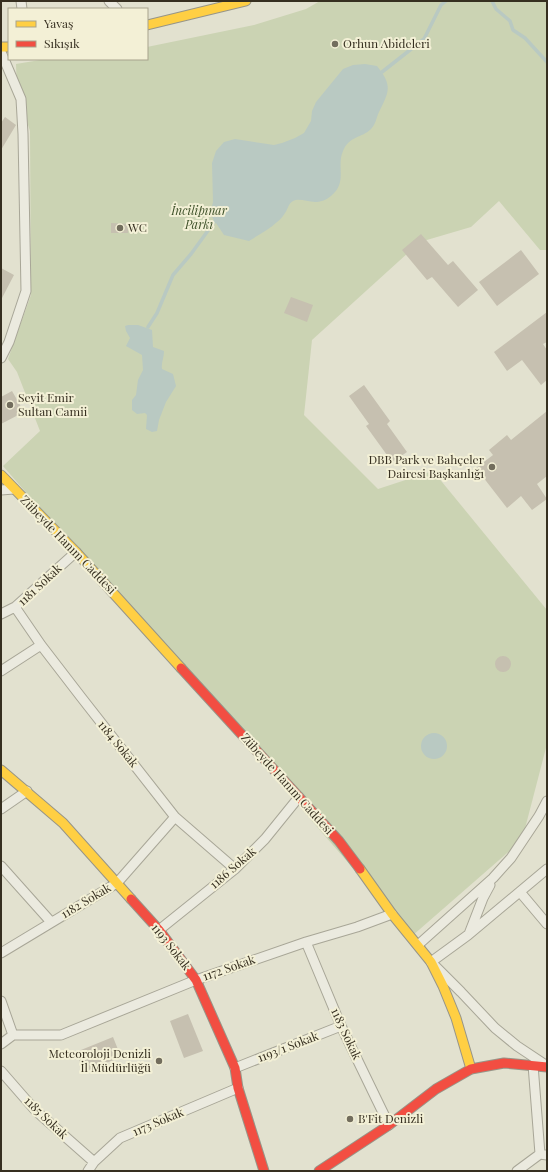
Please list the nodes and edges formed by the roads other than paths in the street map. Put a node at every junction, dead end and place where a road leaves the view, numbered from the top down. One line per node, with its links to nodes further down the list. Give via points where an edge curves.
1 (246, 1): 2 (main road)
2 (234, 2): 3 (main road)
3 (148, 25)
4 (1, 52): 5 (street, via 21,99 26,291)
5 (1, 358)
6 (1, 475): 7 (main road, Zübeyde Hanım Caddesi)
7 (14, 489): 8 (street); 9 (main road, Zübeyde Hanım Caddesi)
8 (1, 490)
9 (76, 552): 10 (street, 1181 Sokak); 16 (main road, Zübeyde Hanım Caddesi)
10 (15, 607): 11 (street, 1181 Sokak); 12 (street, 1184 Sokak)
11 (1, 614)
12 (41, 645): 13 (street); 19 (street, 1184 Sokak)
13 (1, 671)
14 (1, 770): 15 (main road, 1193 Sokak)
15 (27, 791): 18 (street); 24 (main road, 1193 Sokak, via 63,823)
16 (299, 797): 21 (street, 1186 Sokak, via 265,839); 26 (main road, Zübeyde Hanım Caddesi, via 339,841)
17 (547, 801): 23 (street, via 511,858)
18 (1, 809)
19 (175, 817): 21 (street, 1184 Sokak); 24 (street, 1182 Sokak)
20 (1, 866): 27 (street)
21 (235, 869): 29 (street, 1186 Sokak)
22 (547, 869): 25 (street)
23 (493, 878): 30 (street); 32 (street)
24 (117, 883): 27 (street, 1182 Sokak); 29 (main road, 1193 Sokak)
25 (520, 892): 28 (street); 30 (street)
26 (392, 914): 31 (street, 1172 Sokak); 32 (main road, Zübeyde Hanım Caddesi)
27 (51, 922): 33 (street, 1182 Sokak)
28 (547, 924)
29 (159, 930): 35 (main road, 1193 Sokak)
30 (468, 935): 34 (street)
31 (306, 942): 35 (street, 1172 Sokak); 37 (street, 1183 Sokak)
32 (418, 945): 34 (main road, Zübeyde Hanım Caddesi)
33 (1, 953)
34 (431, 962): 41 (street, via 495,1028 516,1046); 43 (main road, Zübeyde Hanım Caddesi, via 456,1018)
35 (196, 980): 38 (street, 1172 Sokak, via 61,1035); 42 (main road, 1193 Sokak)
36 (1, 1001): 38 (street)
37 (341, 1026): 42 (street, 1193/1 Sokak); 46 (street, 1183 Sokak)
38 (13, 1035): 39 (street)
39 (1, 1044)
40 (533, 1065): 41 (main road); 43 (main road, via 504,1063); 47 (street)
41 (547, 1066)
42 (235, 1068): 45 (main road, 1193 Sokak)
43 (471, 1069): 46 (main road, via 436,1089)
44 (1, 1071): 48 (street, 1185 Sokak, via 35,1110)
45 (238, 1088): 48 (street, 1173 Sokak, via 120,1138); 51 (main road, 1193 Sokak)
46 (389, 1125): 49 (main road)
47 (544, 1155): 52 (street)
48 (94, 1162): 50 (street, 1173 Sokak)
49 (321, 1170)
50 (88, 1171)
51 (264, 1171)
52 (517, 1171)

